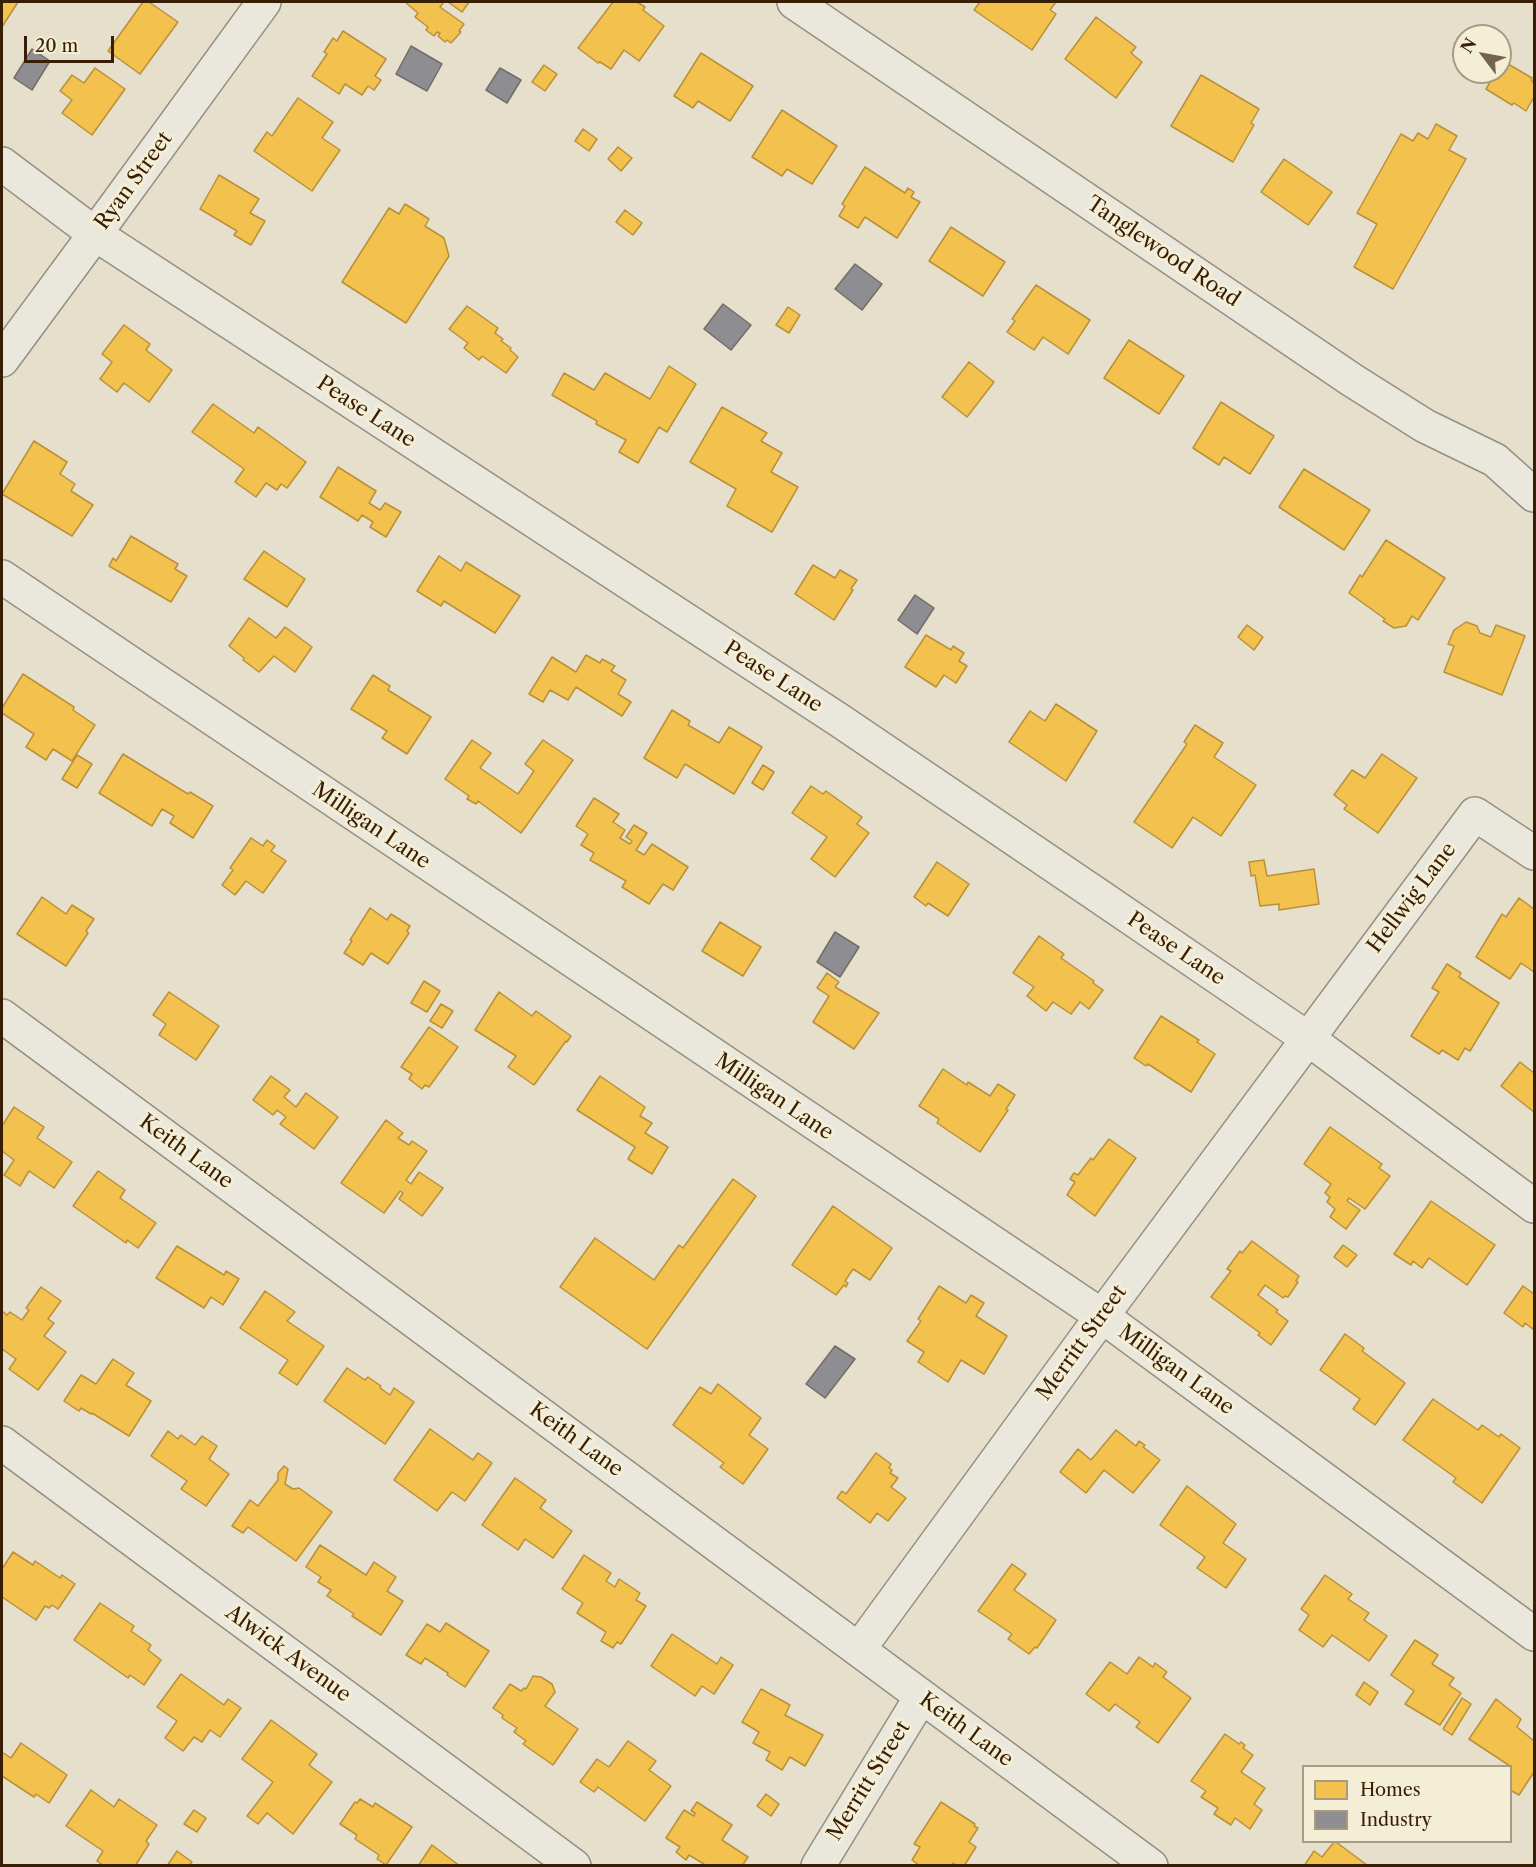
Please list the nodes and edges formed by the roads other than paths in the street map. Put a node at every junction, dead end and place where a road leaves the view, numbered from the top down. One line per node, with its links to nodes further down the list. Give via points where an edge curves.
1 (264, 2): 4 (street, Ryan Street)
2 (794, 2): 6 (street, Tanglewood Road, via 1352,380 1425,426 1495,460)
3 (2, 164): 4 (street, Pease Lane)
4 (95, 234): 5 (street, Ryan Street); 10 (street, Pease Lane, via 839,720)
5 (2, 360)
6 (1534, 495)
7 (2, 577): 12 (street, Milligan Lane)
8 (1534, 853): 10 (street, Hellwig Lane, via 1475,814)
9 (2, 1016): 15 (street, Keith Lane)
10 (1307, 1038): 11 (street, Pease Lane); 12 (street, Merritt Street)
11 (1534, 1206)
12 (1102, 1316): 14 (street, Milligan Lane); 15 (street, Merritt Street)
13 (2, 1443): 17 (street, Alwick Avenue)
14 (1534, 1634)
15 (859, 1649): 16 (street, Keith Lane)
16 (921, 1697): 18 (street, Merritt Street); 19 (street, Keith Lane)
17 (574, 1866)
18 (818, 1866)
19 (1151, 1866)

